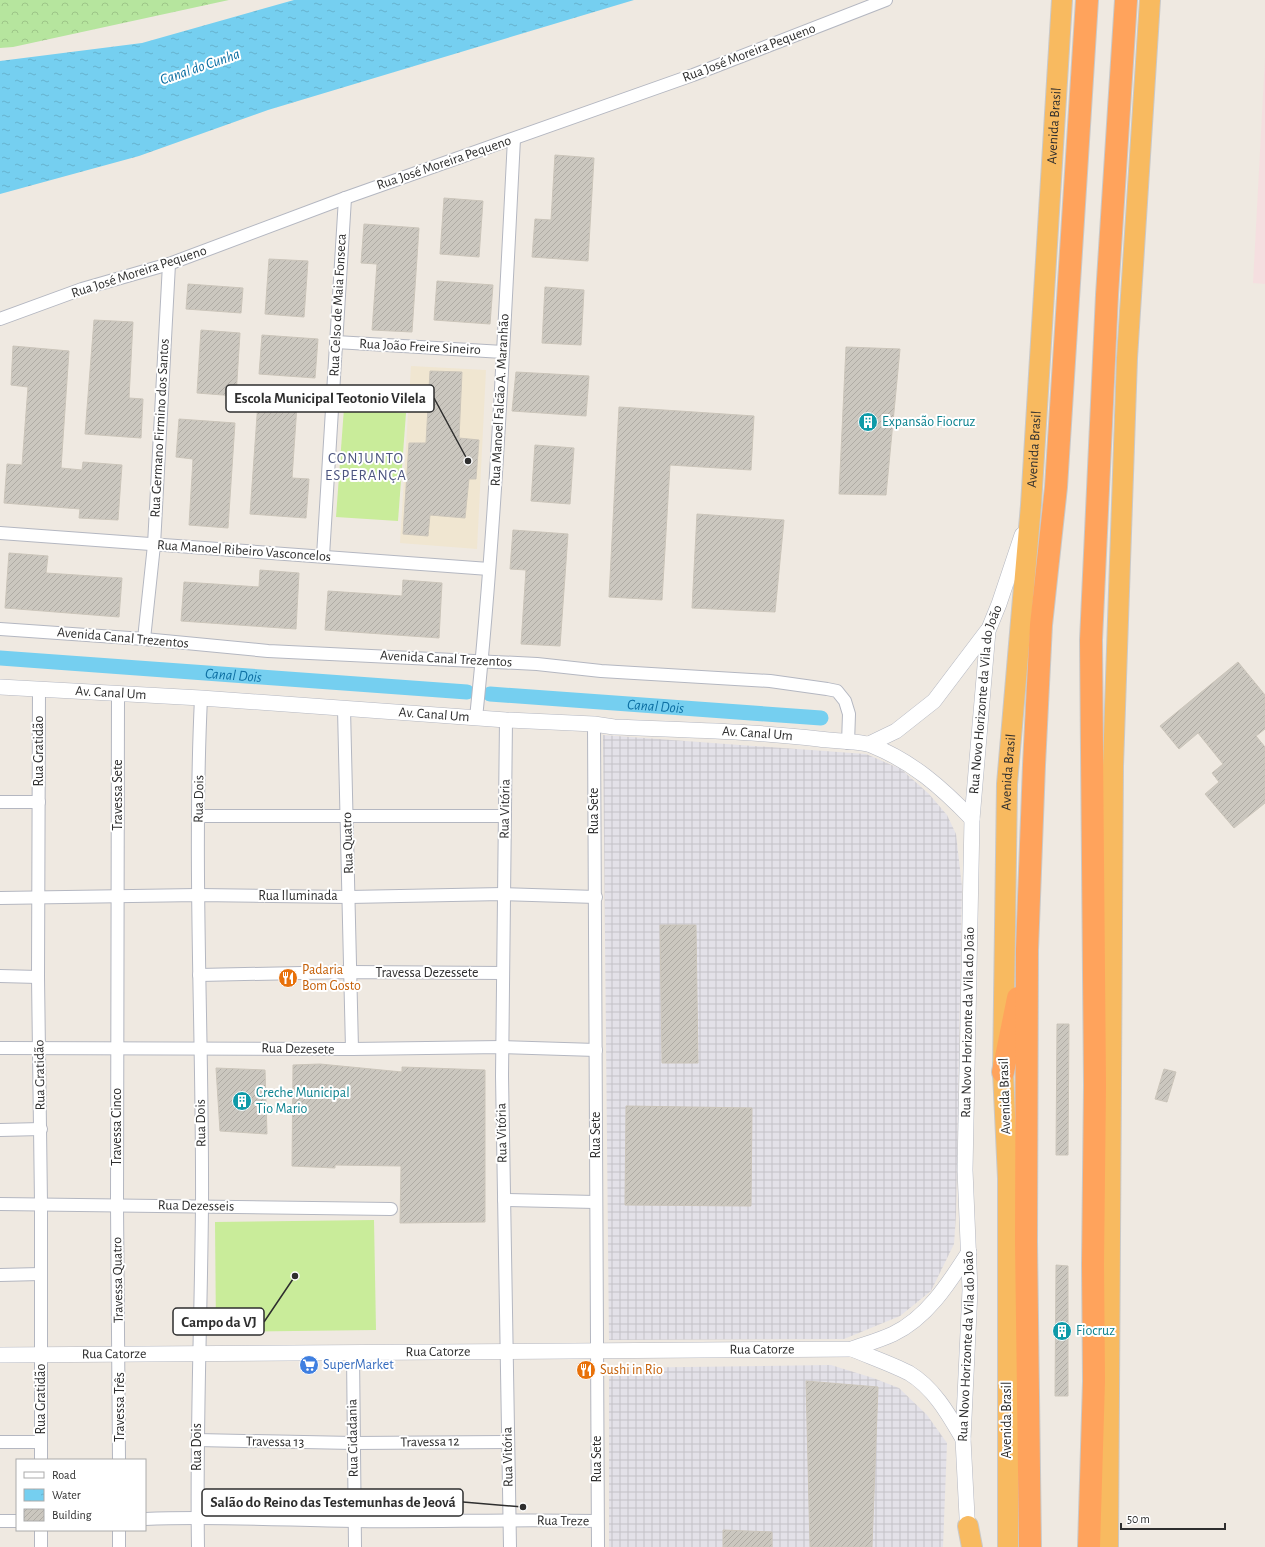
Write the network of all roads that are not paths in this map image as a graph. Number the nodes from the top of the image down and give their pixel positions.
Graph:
1 (886, 0) edge
2 (1062, 0) edge
3 (1087, 0) edge
4 (1126, 0) edge
5 (1150, 0) edge
6 (514, 139) junction
7 (345, 198) junction
8 (169, 264) junction
9 (0, 319) edge
10 (336, 342) junction
11 (503, 352) junction
12 (1031, 505) junction
13 (0, 533) edge
14 (154, 545) junction
15 (323, 556) junction
16 (489, 569) junction
17 (0, 628) edge
18 (988, 631) junction
19 (144, 639) junction
20 (482, 660) junction
21 (0, 687) edge
22 (39, 689) junction
23 (118, 694) junction
24 (201, 698) junction
25 (344, 709) junction
26 (476, 718) junction
27 (506, 720) junction
28 (594, 724) junction
29 (848, 742) junction
30 (869, 744) junction
31 (0, 802) edge
32 (39, 802) junction
33 (199, 816) junction
34 (347, 816) junction
35 (505, 816) junction
36 (972, 820) junction
37 (504, 894) junction
38 (198, 895) junction
39 (118, 897) junction
40 (349, 897) junction
41 (596, 897) junction
42 (0, 898) edge
43 (39, 898) junction
44 (1027, 950) junction
45 (350, 972) junction
46 (503, 973) junction
47 (199, 975) junction
48 (0, 976) edge
49 (38, 977) junction
50 (502, 1047) junction
51 (0, 1048) edge
52 (40, 1048) junction
53 (200, 1048) junction
54 (352, 1049) junction
55 (118, 1050) junction
56 (596, 1050) junction
57 (1003, 1072) junction
58 (41, 1129) junction
59 (0, 1130) edge
60 (504, 1200) junction
61 (595, 1202) junction
62 (41, 1203) junction
63 (0, 1204) edge
64 (117, 1205) junction
65 (202, 1206) junction
66 (391, 1209) dead end
67 (970, 1252) junction
68 (40, 1274) junction
69 (0, 1275) edge
70 (852, 1349) junction
71 (596, 1350) junction
72 (507, 1351) junction
73 (353, 1353) junction
74 (40, 1354) junction
75 (120, 1354) junction
76 (0, 1355) edge
77 (198, 1355) junction
78 (964, 1439) junction
79 (197, 1440) junction
80 (0, 1442) edge
81 (41, 1442) junction
82 (507, 1442) junction
83 (353, 1443) junction
84 (41, 1459) edge
85 (119, 1459) edge
86 (197, 1517) junction
87 (146, 1519) edge
88 (509, 1519) junction
89 (16, 1521) edge
90 (355, 1521) junction
91 (597, 1521) junction
92 (0, 1522) edge
93 (968, 1526) junction
94 (41, 1531) edge
95 (119, 1531) edge
96 (41, 1547) edge
97 (119, 1547) edge
98 (198, 1547) edge
99 (355, 1547) edge
100 (510, 1547) edge
101 (598, 1547) edge
102 (968, 1547) edge
103 (972, 1547) edge
104 (1008, 1547) edge
105 (1030, 1547) edge
106 (1089, 1547) edge
107 (1108, 1547) edge

1 - 6 street, Rua José Moreira Pequeno
2 - 12 highway, Avenida Brasil
3 - 44 highway, Avenida Brasil
4 - 106 highway
5 - 107 highway
6 - 7 street, Rua José Moreira Pequeno
6 - 11 street, Rua Manoel Falcão A. Maranhão
7 - 8 street, Rua José Moreira Pequeno
7 - 10 street, Rua Celso de Maia Fonseca
8 - 9 street, Rua José Moreira Pequeno
8 - 14 street, Rua Germano Firmino dos Santos
10 - 11 street, Rua João Freire Sineiro
10 - 15 street, Rua Celso de Maia Fonseca
11 - 16 street, Rua Manoel Falcão A. Maranhão
12 - 18 street, Rua Novo Horizonte da Vila do João
12 - 57 highway, Avenida Brasil
13 - 14 street, Rua Manoel Ribeiro Vasconcelos
14 - 15 street, Rua Manoel Ribeiro Vasconcelos
14 - 19 street, Rua Germano Firmino dos Santos
15 - 16 street, Rua Manoel Ribeiro Vasconcelos
16 - 20 street, Rua Manoel Falcão A. Maranhão
17 - 19 street, Avenida Canal Trezentos
18 - 30 street
18 - 36 street, Rua Novo Horizonte da Vila do João
19 - 20 street, Avenida Canal Trezentos
20 - 26 street, Rua Manoel Falcão A. Maranhão
20 - 29 street, Avenida Canal Trezentos
21 - 22 street, Av. Canal Um
22 - 23 street, Av. Canal Um
22 - 32 street, Rua Gratidão
23 - 24 street, Av. Canal Um
23 - 39 street, Travessa Sete
24 - 25 street, Av. Canal Um
24 - 33 street, Rua Dois
25 - 26 street, Av. Canal Um
25 - 34 street, Rua Quatro
26 - 27 street, Av. Canal Um
27 - 28 street, Av. Canal Um
27 - 35 street, Rua Vitória
28 - 29 street, Av. Canal Um
28 - 41 street, Rua Sete
29 - 30 street, Av. Canal Um
30 - 36 street
31 - 32 street
32 - 43 street, Rua Gratidão
33 - 34 street
33 - 38 street, Rua Dois
34 - 35 street
34 - 40 street, Rua Quatro
35 - 37 street, Rua Vitória
36 - 67 street, Rua Novo Horizonte da Vila do João
37 - 40 street, Rua Iluminada
37 - 41 street, Rua Iluminada
37 - 46 street, Rua Vitória
38 - 39 street, Rua Iluminada
38 - 40 street, Rua Iluminada
38 - 47 street, Rua Dois
39 - 43 street, Rua Iluminada
39 - 55 street, Travessa Sete
40 - 45 street, Rua Quatro
41 - 56 street, Rua Sete
42 - 43 street, Rua Iluminada
43 - 49 street, Rua Gratidão
44 - 57 highway
44 - 105 highway, Avenida Brasil
45 - 46 street, Travessa Dezessete
45 - 47 street, Travessa Dezessete
45 - 54 street, Rua Quatro
46 - 50 street, Rua Vitória
47 - 53 street, Rua Dois
48 - 49 street
49 - 52 street, Rua Gratidão
50 - 54 street, Rua Dezesete
50 - 56 street, Rua Dezesete
50 - 60 street, Rua Vitória
51 - 52 street, Rua Dezesete
52 - 55 street, Rua Dezesete
52 - 58 street, Rua Gratidão
53 - 54 street, Rua Dezesete
53 - 55 street, Rua Dezesete
53 - 65 street, Rua Dois
55 - 64 street, Travessa Cinco
56 - 61 street, Rua Sete
57 - 104 highway, Avenida Brasil
58 - 59 street
58 - 62 street, Rua Gratidão
60 - 61 street
60 - 72 street, Rua Vitória
61 - 71 street, Rua Sete
62 - 63 street, Rua Dezesseis
62 - 64 street, Rua Dezesseis
62 - 68 street, Rua Gratidão
64 - 65 street, Rua Dezesseis
64 - 75 street, Travessa Quatro
65 - 66 street, Rua Dezesseis
65 - 77 street, Rua Dois
67 - 70 street, Rua Catorze
67 - 78 street, Rua Novo Horizonte da Vila do João
68 - 69 street
68 - 74 street, Rua Gratidão
70 - 71 street, Rua Catorze
70 - 78 street, Rua Catorze
71 - 72 street, Rua Catorze
71 - 91 street, Rua Sete
72 - 73 street, Rua Catorze
72 - 82 street, Rua Vitória
73 - 77 street, Rua Catorze
73 - 83 street, Rua Cidadania
74 - 75 street, Rua Catorze
74 - 76 street, Rua Catorze
74 - 81 street, Rua Gratidão
75 - 77 street, Rua Catorze
75 - 85 street, Travessa Três
77 - 79 street, Rua Dois
78 - 93 street, Rua Novo Horizonte da Vila do João
79 - 83 street, Travessa 13
79 - 86 street, Rua Dois
80 - 81 street
81 - 84 street, Rua Gratidão
82 - 83 street, Travessa 12
82 - 88 street, Rua Vitória
83 - 90 street, Rua Cidadania
86 - 87 street, Rua Treze
86 - 90 street, Rua Treze
86 - 98 street, Rua Dois
88 - 90 street, Rua Treze
88 - 91 street, Rua Treze
88 - 100 street, Rua Vitória
89 - 92 street
90 - 99 street, Rua Cidadania
91 - 101 street, Rua Sete
93 - 102 street, Rua Novo Horizonte da Vila do João
93 - 103 highway
94 - 96 street
95 - 97 street

